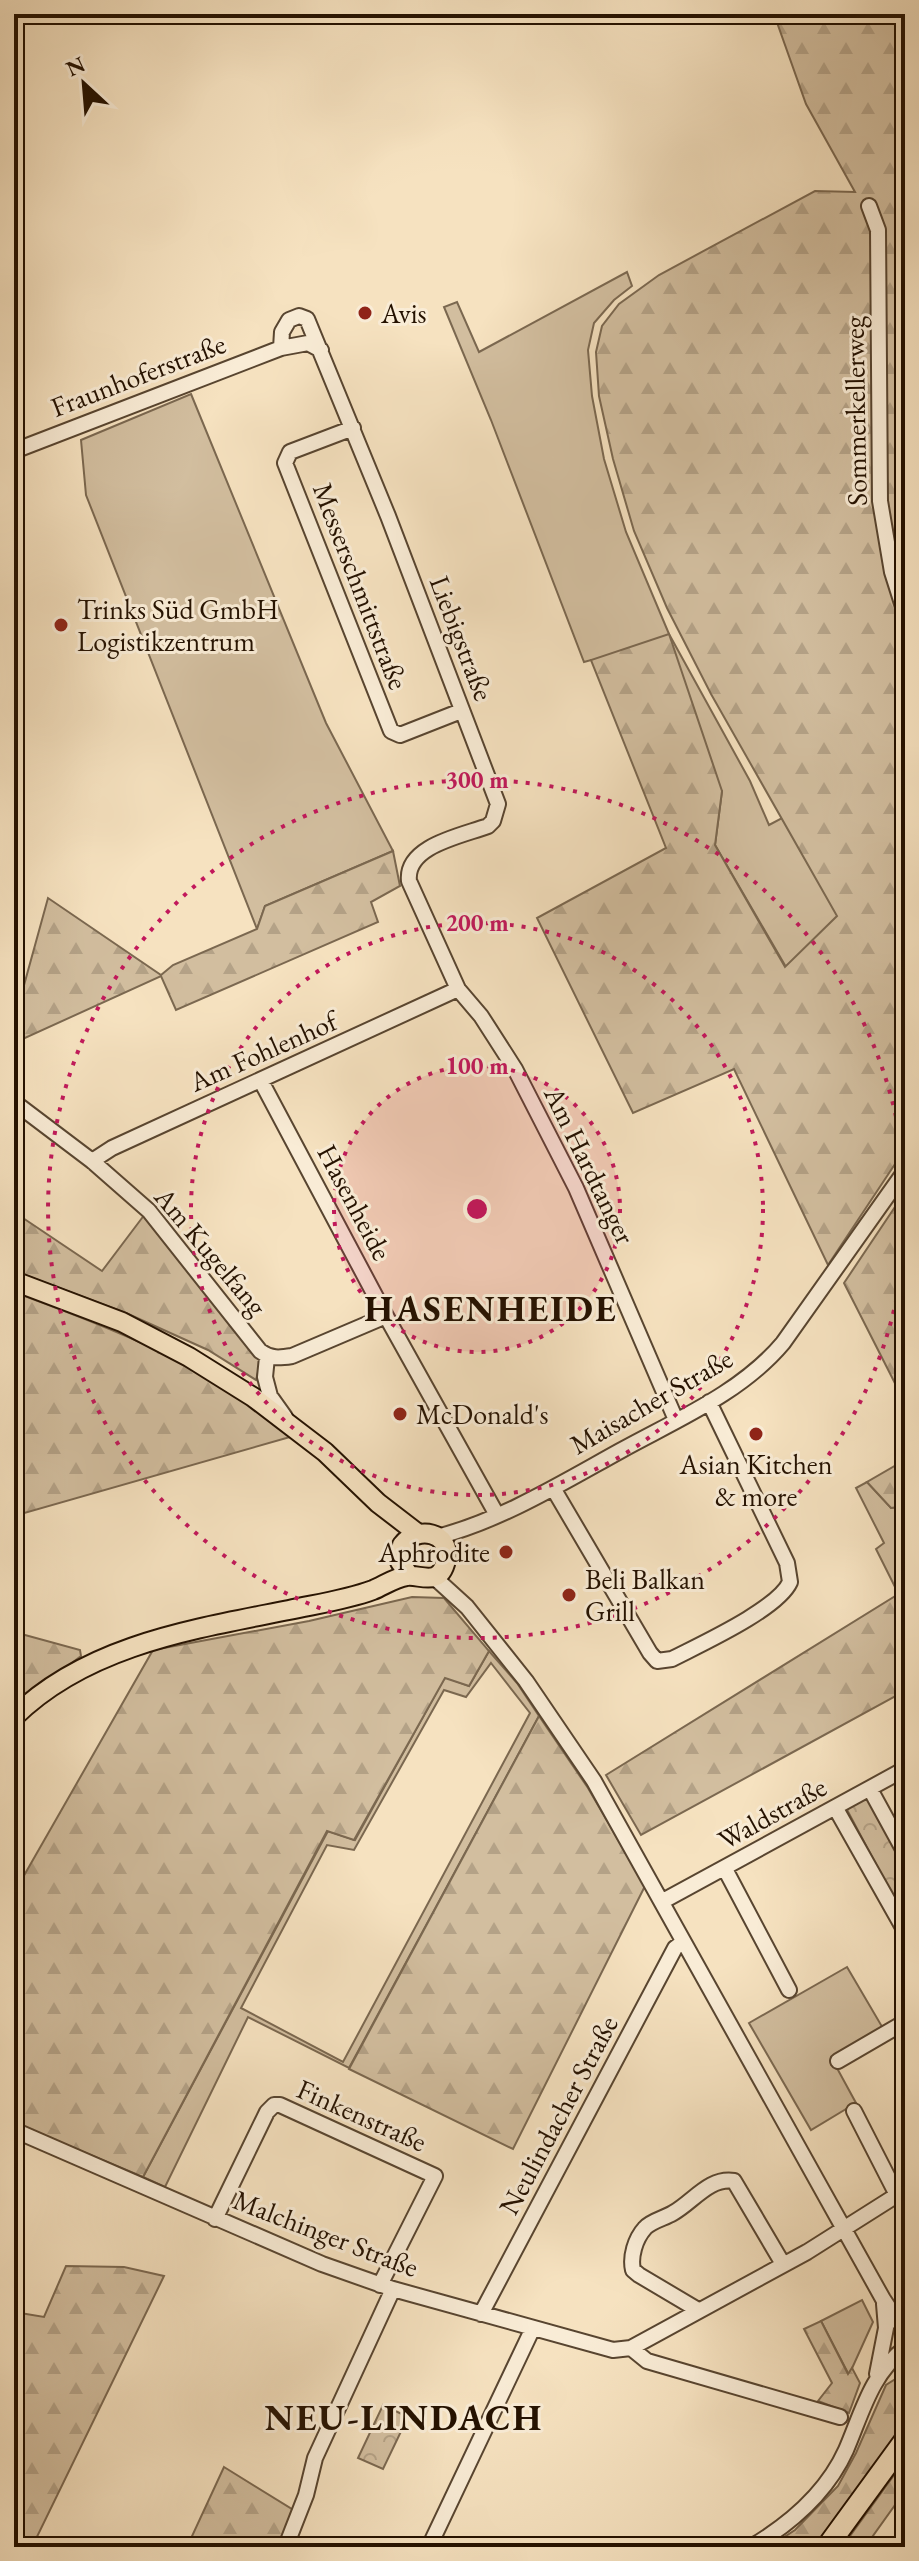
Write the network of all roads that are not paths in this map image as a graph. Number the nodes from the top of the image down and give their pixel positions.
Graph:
1 (869, 206) dead end
2 (281, 348) junction
3 (321, 350) junction
4 (353, 428) junction
5 (14, 451) edge
6 (905, 613) edge
7 (461, 711) junction
8 (417, 900) joint
9 (458, 989) junction
10 (261, 1081) junction
11 (14, 1102) edge
12 (92, 1161) junction
13 (905, 1171) edge
14 (14, 1281) edge
15 (386, 1316) junction
16 (267, 1357) junction
17 (709, 1402) junction
18 (676, 1420) junction
19 (287, 1421) junction
20 (553, 1488) junction
21 (497, 1515) junction
22 (407, 1553) junction
23 (440, 1558) junction
24 (14, 1717) edge
25 (905, 1769) edge
26 (870, 1789) junction
27 (835, 1807) junction
28 (905, 1853) edge
29 (725, 1869) junction
30 (663, 1901) junction
31 (905, 1931) edge
32 (683, 1942) junction
33 (789, 1990) dead end
34 (905, 2022) edge
35 (838, 2061) dead end
36 (854, 2111) dead end
37 (14, 2130) edge
38 (901, 2193) edge
39 (215, 2219) junction
40 (844, 2228) junction
41 (783, 2264) junction
42 (386, 2287) junction
43 (883, 2299) junction
44 (698, 2310) junction
45 (481, 2314) junction
46 (532, 2330) junction
47 (905, 2332) edge
48 (631, 2348) junction
49 (905, 2348) edge
50 (876, 2379) junction
51 (840, 2417) dead end
52 (905, 2440) edge
53 (290, 2547) edge
54 (429, 2547) edge
55 (751, 2547) edge
56 (827, 2547) edge

1 - 6 street, Sommerkellerweg
2 - 3 street, Fraunhoferstraße
2 - 3 street
2 - 5 street, Fraunhoferstraße
3 - 4 street, Liebigstraße
4 - 7 street, Liebigstraße
4 - 7 street, Messerschmittstraße
7 - 8 street, Liebigstraße
8 - 9 street, Am Hardtanger
9 - 10 street, Am Fohlenhof
9 - 18 street, Am Hardtanger
10 - 12 street, Am Fohlenhof
10 - 15 street, Hasenheide
11 - 12 street, Am Kugelfang
12 - 16 street, Am Kugelfang
13 - 17 street, Maisacher Straße
14 - 19 main road
15 - 16 street, Am Kugelfang
15 - 21 street, Hasenheide
16 - 19 street
17 - 18 street, Maisacher Straße
17 - 20 street
18 - 20 street, Maisacher Straße
19 - 22 main road
20 - 21 street, Maisacher Straße
21 - 23 street, Maisacher Straße
22 - 23 main road
22 - 23 main road
22 - 24 main road
23 - 30 street
25 - 26 street, Waldstraße
26 - 27 street, Waldstraße
26 - 28 street
27 - 29 street, Waldstraße
27 - 31 street
29 - 30 street, Waldstraße
29 - 33 street
30 - 32 street
32 - 40 street
32 - 45 street, Neulindacher Straße
34 - 35 street
36 - 38 street
37 - 39 street, Malchinger Straße
38 - 40 street
39 - 42 street, Malchinger Straße
39 - 42 street, Finkenstraße
40 - 41 street
40 - 43 street
41 - 44 street
41 - 44 street
42 - 45 street, Malchinger Straße
42 - 53 street
43 - 47 street
43 - 50 street
44 - 48 street
45 - 46 street, Malchinger Straße
46 - 48 street, Malchinger Straße
46 - 54 street
48 - 51 street, Malchinger Straße
49 - 50 street
50 - 55 street
52 - 56 highway

